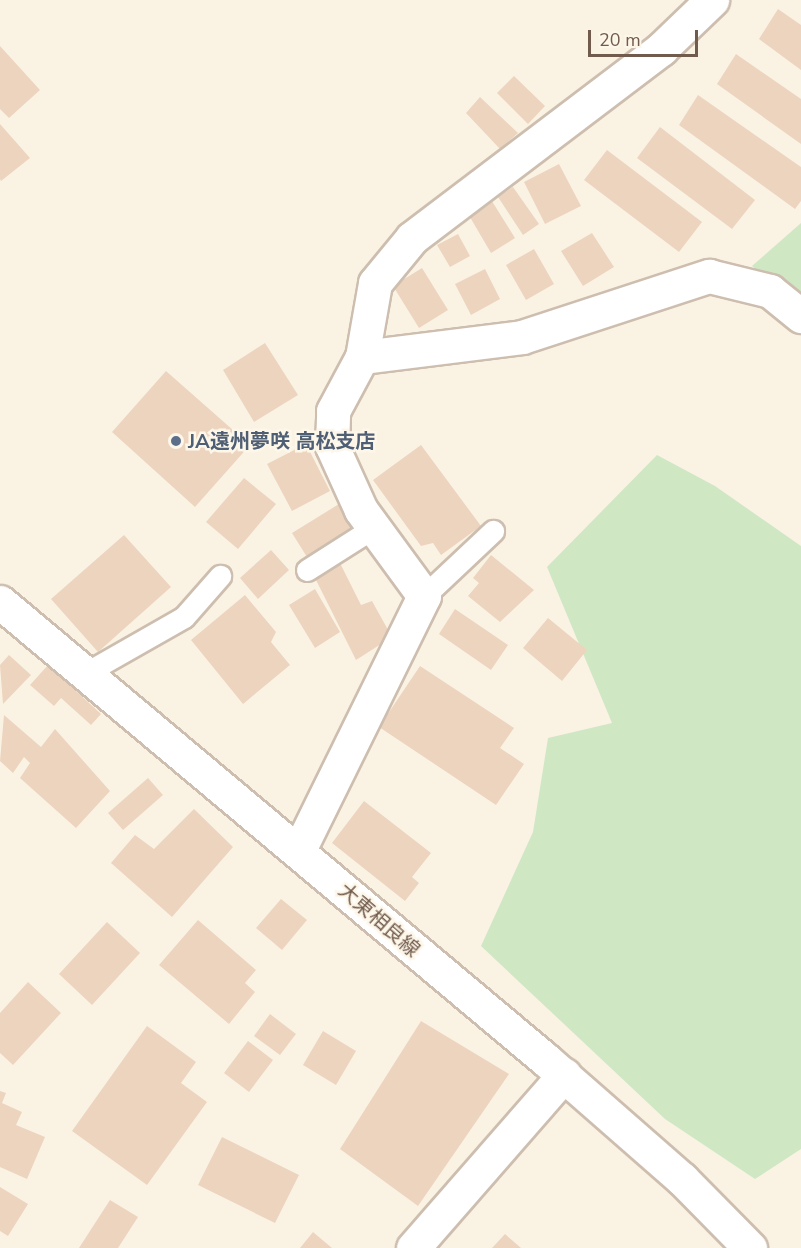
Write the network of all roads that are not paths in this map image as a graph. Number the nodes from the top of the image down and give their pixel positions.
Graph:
1 (712, 0) edge
2 (801, 316) edge
3 (362, 357) junction
4 (373, 528) junction
5 (493, 531) dead end
6 (307, 570) dead end
7 (220, 576) dead end
8 (424, 596) junction
9 (0, 602) edge
10 (84, 674) junction
11 (299, 850) junction
12 (564, 1075) junction
13 (413, 1248) edge
14 (750, 1248) edge

1 - 3 street
2 - 3 street
3 - 4 street
4 - 6 lane
4 - 8 street
5 - 8 lane
7 - 10 lane
8 - 11 street
9 - 10 street, 大東相良線
10 - 11 street, 大東相良線
11 - 12 street, 大東相良線
12 - 13 street
12 - 14 street, 大東相良線

